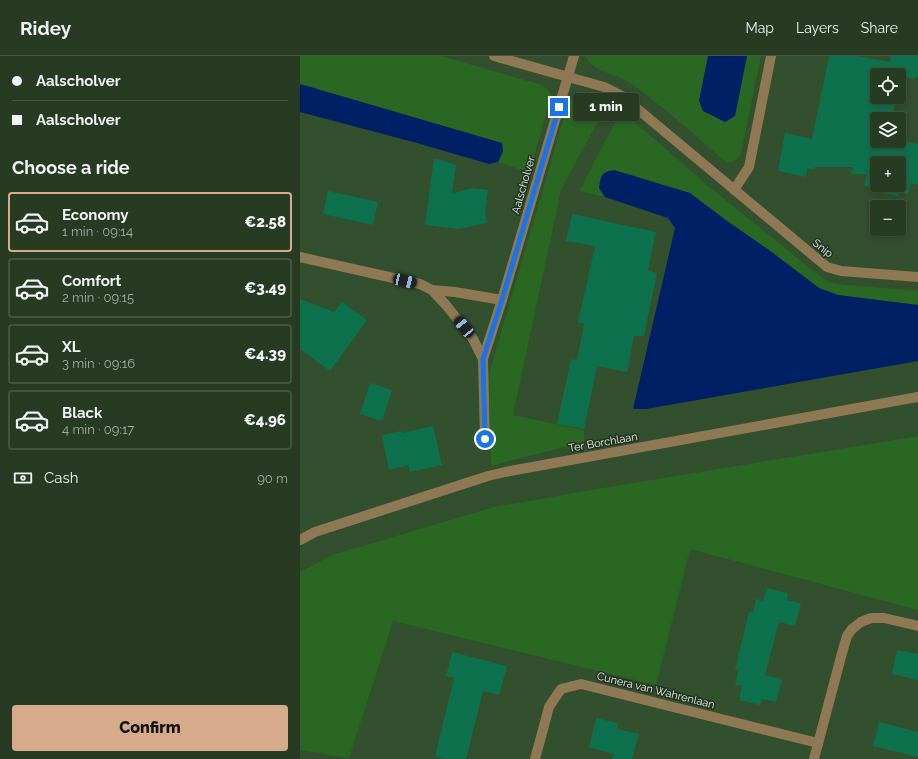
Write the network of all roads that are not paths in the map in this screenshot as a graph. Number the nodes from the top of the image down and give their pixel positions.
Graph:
1 (494, 56) edge
2 (574, 56) edge
3 (771, 56) edge
4 (568, 77) junction
5 (734, 190) junction
6 (300, 258) edge
7 (918, 277) edge
8 (432, 290) junction
9 (502, 300) junction
10 (483, 359) junction
11 (918, 397) edge
12 (485, 439) dead end
13 (300, 540) edge
14 (918, 626) edge
15 (818, 743) junction
16 (535, 759) edge
17 (814, 759) edge

1 - 4 street, Snip
2 - 4 street, Aalscholver
3 - 5 street
4 - 5 street, Snip
4 - 9 street, Aalscholver
5 - 7 street, Snip
6 - 8 street, Aalscholver
8 - 9 street, Aalscholver
8 - 10 street, Aalscholver
9 - 10 street, Aalscholver
10 - 12 street, Aalscholver
11 - 13 street, Ter Borchlaan
14 - 15 street
15 - 16 street, Cunera van Wahrenlaan
15 - 17 street

